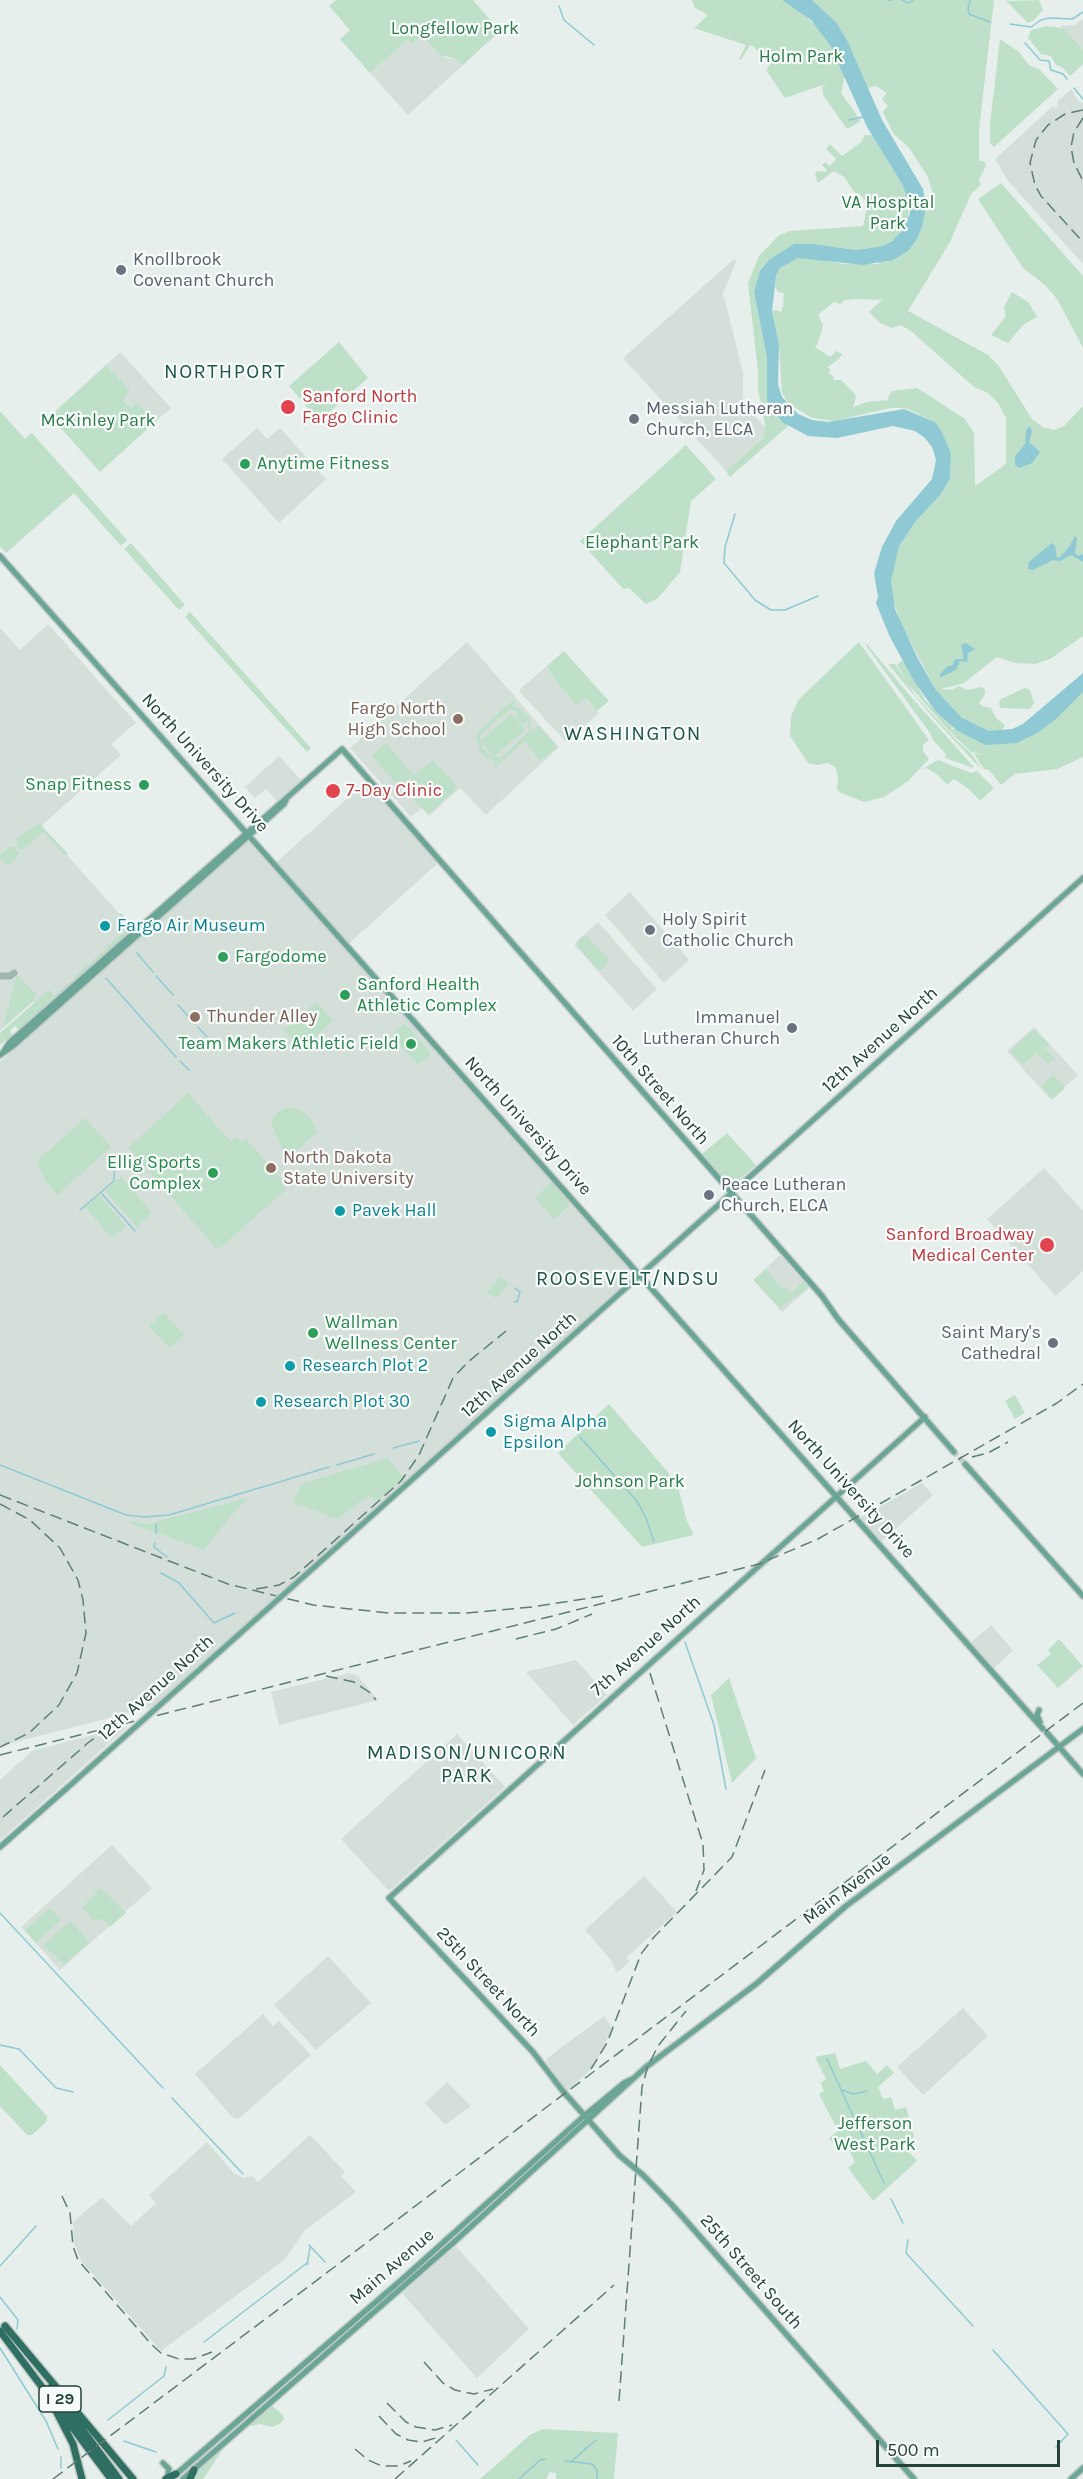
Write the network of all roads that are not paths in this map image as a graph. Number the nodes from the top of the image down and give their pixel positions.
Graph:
1 (0, 556) edge
2 (248, 834) junction
3 (1083, 878) edge
4 (187, 884) junction
5 (169, 908) junction
6 (2, 1053) edge
7 (731, 1194) junction
8 (640, 1276) junction
9 (925, 1417) junction
10 (954, 1452) tunnel mouth
11 (965, 1464) tunnel mouth
12 (836, 1496) junction
13 (1083, 1596) edge
14 (1040, 1710) dead end
15 (1083, 1729) edge
16 (1046, 1730) junction
17 (1060, 1747) junction
18 (1083, 1774) edge
19 (0, 1847) edge
20 (388, 1898) joint
21 (633, 2078) junction
22 (562, 2090) joint
23 (574, 2104) junction
24 (597, 2104) junction
25 (598, 2112) junction
26 (586, 2118) junction
27 (569, 2129) junction
28 (602, 2136) junction
29 (566, 2140) junction
30 (525, 2169) junction
31 (505, 2196) junction
32 (414, 2269) junction
33 (401, 2288) junction
34 (2, 2326) edge
35 (43, 2389) junction
36 (164, 2463) dead end
37 (1083, 2468) edge
38 (194, 2470) junction
39 (173, 2478) edge
40 (82, 2479) edge
41 (111, 2479) edge
42 (119, 2479) edge
43 (133, 2479) edge
44 (190, 2479) edge
45 (914, 2479) edge
46 (1071, 2479) edge

1 - 2 main road, North University Drive
2 - 4 main road
2 - 5 main road
2 - 7 main road, 10th Street North
2 - 8 main road, North University Drive
3 - 7 main road, 12th Avenue North
4 - 5 main road
4 - 6 main road
5 - 6 main road
7 - 8 main road, 12th Avenue North
7 - 9 main road, 10th Street North
8 - 12 main road, North University Drive
8 - 19 main road, 12th Avenue North, bridge
9 - 10 main road, 10th Street North
9 - 12 main road, 7th Avenue North
11 - 13 main road
12 - 16 main road, North University Drive
12 - 20 main road, 7th Avenue North
14 - 16 main road
15 - 17 main road, Main Avenue
16 - 17 main road, North University Drive
17 - 18 main road, North University Drive
17 - 21 main road, Main Avenue
20 - 22 main road, 25th Street North
21 - 24 main road, Main Avenue
21 - 25 main road, Main Avenue
22 - 23 main road, 25th Street South
23 - 24 main road
23 - 26 main road, 25th Street South
23 - 27 main road
24 - 26 main road, Main Avenue
25 - 26 main road, Main Avenue
25 - 28 main road
26 - 27 main road, Main Avenue
26 - 28 main road, 25th Street South
26 - 29 main road, Main Avenue
27 - 30 main road, Main Avenue
28 - 29 main road
28 - 45 main road, 25th Street South
29 - 31 main road, Main Avenue
30 - 31 main road
30 - 32 main road, Main Avenue
31 - 33 main road, Main Avenue
32 - 33 main road
32 - 39 main road, Main Avenue
33 - 38 main road, Main Avenue
34 - 35 highway, I 29
34 - 42 highway, I 29
34 - 43 highway
35 - 40 highway
35 - 41 highway, I 29
36 - 39 main road
37 - 46 main road
38 - 39 main road, Main Avenue
38 - 44 highway

